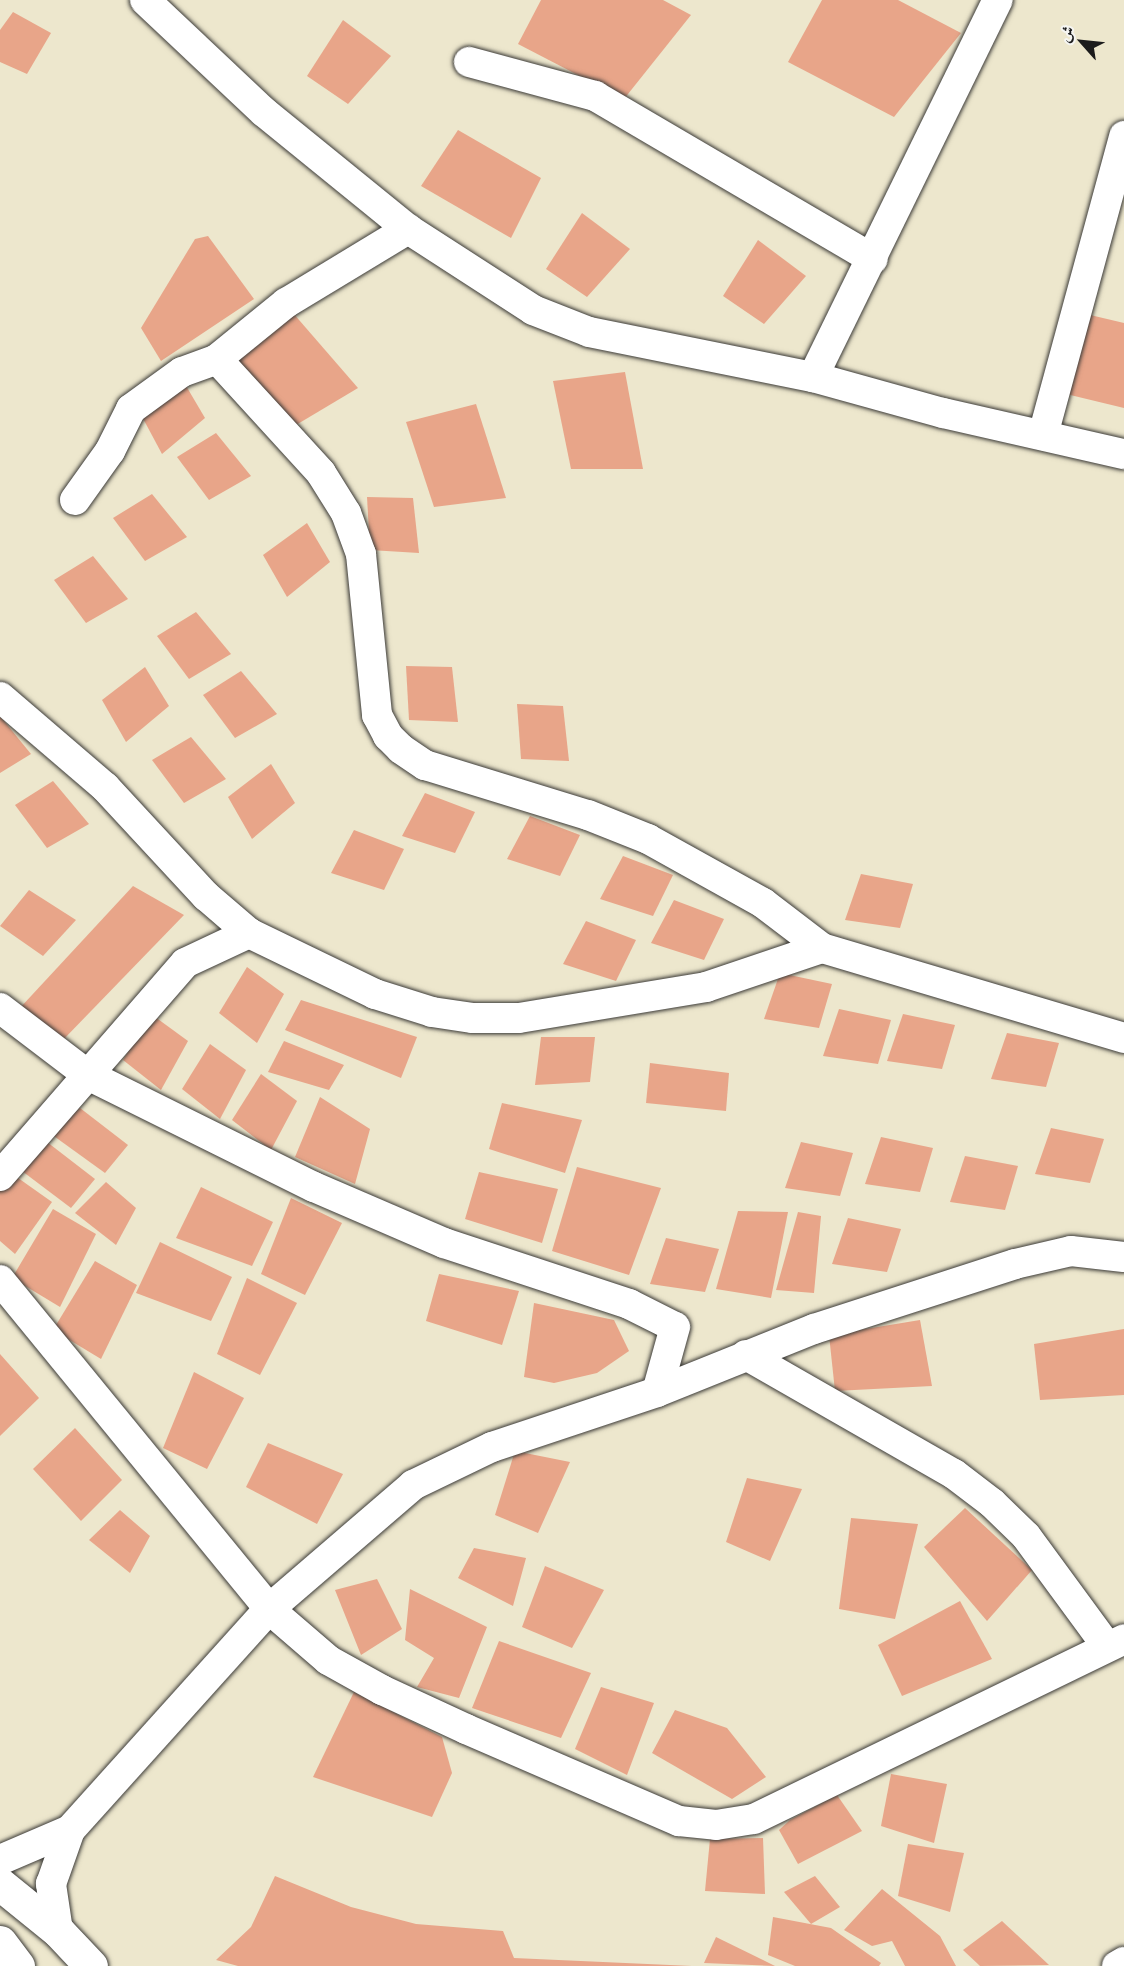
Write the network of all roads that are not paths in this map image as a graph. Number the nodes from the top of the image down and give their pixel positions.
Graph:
1 (145, 0) edge
2 (998, 0) edge
3 (470, 62) dead end
4 (1124, 136) edge
5 (408, 229) junction
6 (873, 259) junction
7 (217, 359) junction
8 (813, 377) junction
9 (1043, 435) junction
10 (1124, 454) edge
11 (75, 500) dead end
12 (0, 697) edge
13 (249, 933) junction
14 (822, 948) junction
15 (0, 1008) edge
16 (1124, 1038) edge
17 (88, 1075) junction
18 (0, 1176) edge
19 (1124, 1257) edge
20 (0, 1280) edge
21 (746, 1356) junction
22 (657, 1392) junction
23 (269, 1609) junction
24 (1115, 1642) edge
25 (70, 1830) junction
26 (0, 1860) edge
27 (0, 1884) edge
28 (58, 1931) junction
29 (0, 1942) edge
30 (1124, 1962) edge
31 (18, 1966) edge
32 (91, 1966) edge
33 (1117, 1966) edge

1 - 5 street
2 - 6 street
3 - 6 street
4 - 9 street
5 - 7 street
5 - 8 street
6 - 8 street
7 - 11 street
7 - 14 street
8 - 9 street
9 - 10 street
12 - 13 street
13 - 14 street
13 - 17 street
14 - 16 street
15 - 17 street
17 - 18 street
17 - 22 street
19 - 21 street
20 - 23 street
21 - 22 street
21 - 24 street
22 - 23 street
23 - 24 street
23 - 25 street
25 - 26 street
25 - 28 street
27 - 28 main road
28 - 32 main road
29 - 31 main road
30 - 33 street

